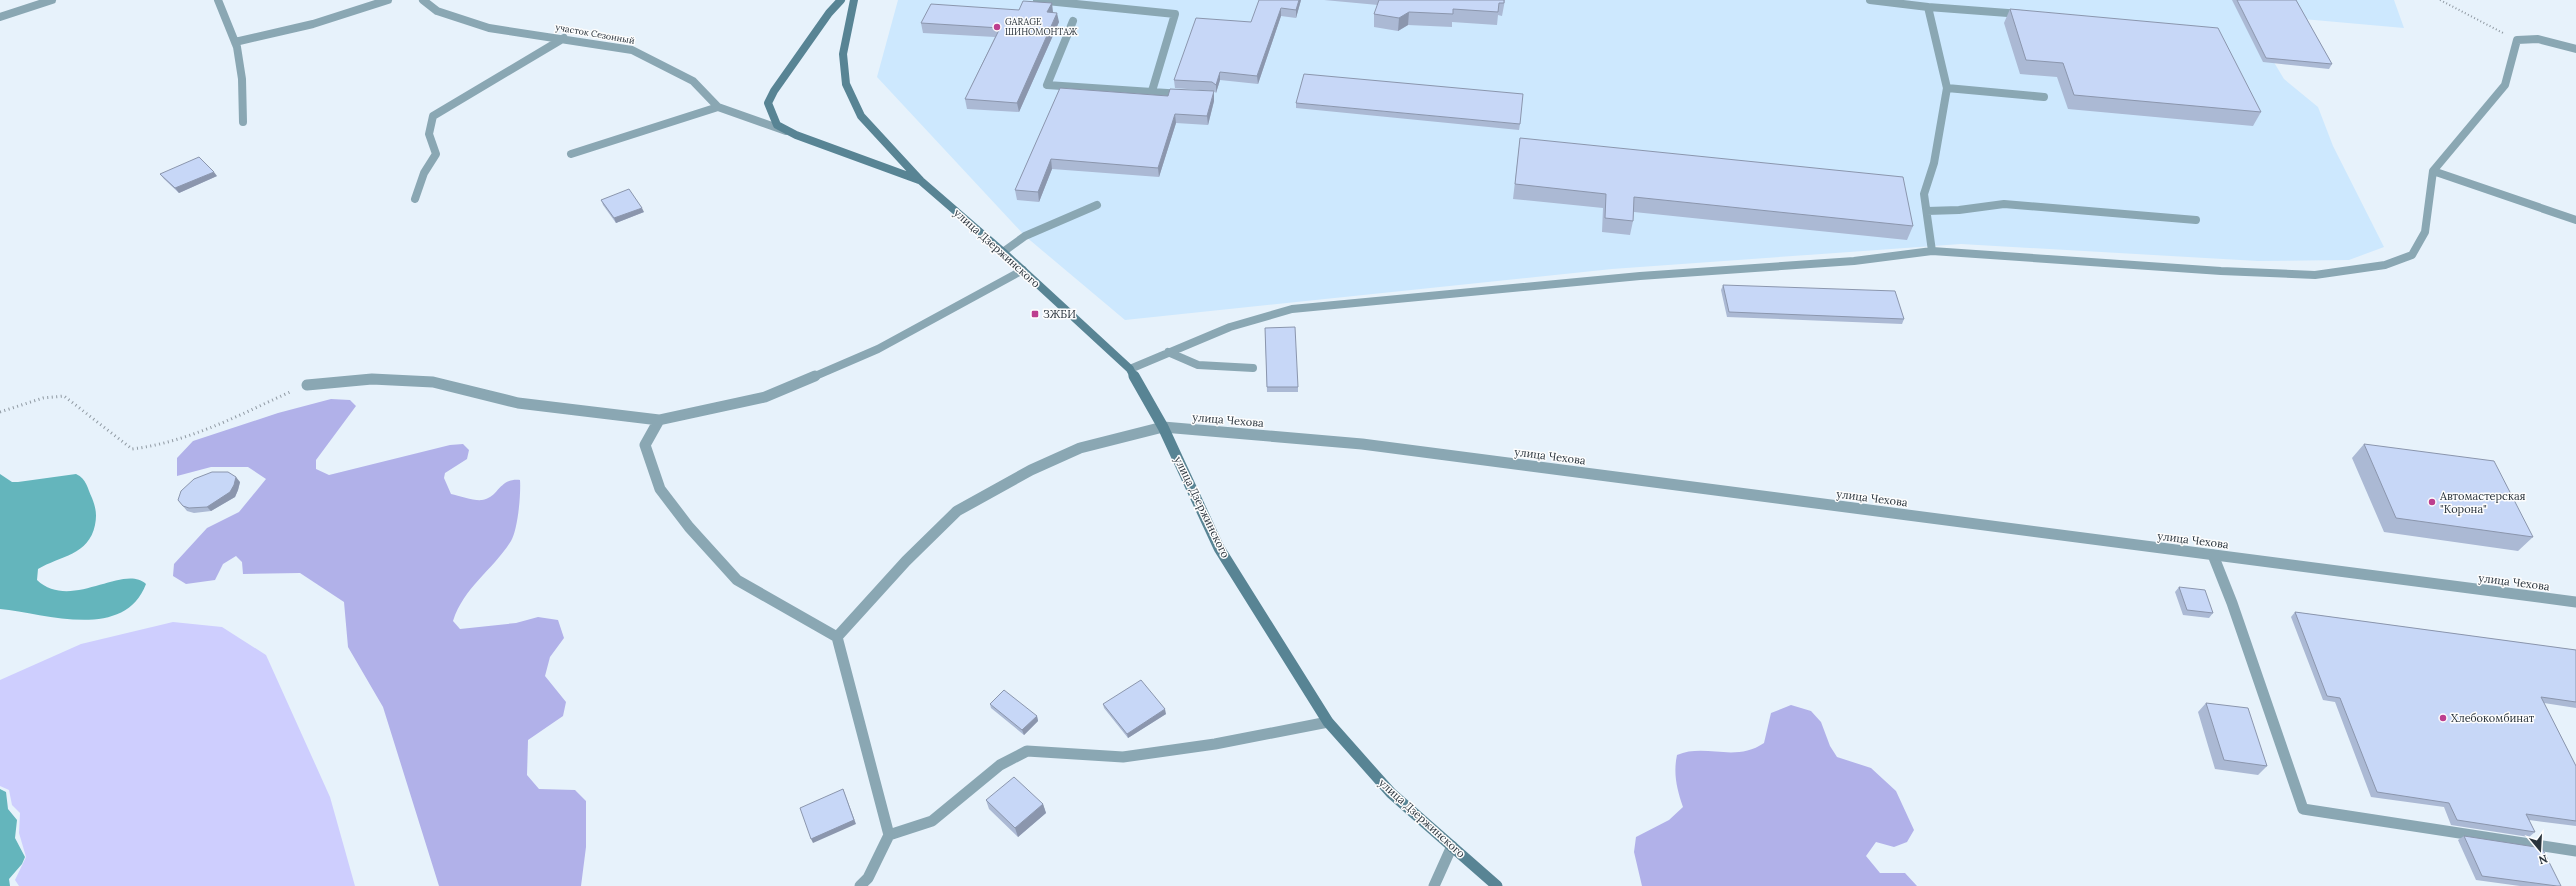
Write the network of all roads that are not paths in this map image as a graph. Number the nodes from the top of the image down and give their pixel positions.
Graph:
1 (52, 0) edge
2 (218, 0) edge
3 (388, 0) edge
4 (423, 0) edge
5 (841, 0) edge
6 (854, 0) edge
7 (1037, 0) edge
8 (1870, 0) edge
9 (1928, 7) junction
10 (2031, 15) edge
11 (0, 17) edge
12 (1073, 21) dead end
13 (564, 38) junction
14 (235, 42) junction
15 (2576, 49) edge
16 (1947, 88) junction
17 (1152, 91) junction
18 (1190, 94) edge
19 (2044, 97) dead end
20 (718, 107) junction
21 (243, 122) dead end
22 (796, 135) junction
23 (571, 154) dead end
24 (2433, 171) junction
25 (921, 181) junction
26 (415, 199) dead end
27 (1097, 204) dead end
28 (1927, 211) junction
29 (2196, 220) dead end
30 (2576, 220) edge
31 (1932, 251) junction
32 (1003, 252) junction
33 (1023, 270) junction
34 (1168, 352) junction
35 (1253, 368) dead end
36 (1130, 369) junction
37 (307, 384) road end
38 (658, 420) junction
39 (1163, 427) junction
40 (2213, 555) junction
41 (2576, 602) edge
42 (837, 637) junction
43 (1328, 722) junction
44 (889, 835) junction
45 (1452, 846) junction
46 (2576, 851) edge
47 (860, 886) edge
48 (1434, 886) edge
49 (1497, 886) edge

1 - 11 street
2 - 14 street
3 - 14 street
4 - 13 street, участок Сезонный
5 - 22 street, улица Дзержинского
6 - 25 street, улица Дзержинского
7 - 17 street
8 - 9 street
9 - 10 street
9 - 16 street
12 - 17 street
13 - 20 street, участок Сезонный
13 - 26 street
14 - 21 street
15 - 24 street
16 - 19 street
16 - 28 street
17 - 18 street
20 - 22 street, участок Сезонный
20 - 23 street
22 - 25 street, улица Дзержинского
24 - 30 street
24 - 31 street
25 - 32 street, улица Дзержинского
27 - 32 street
28 - 29 street
28 - 31 street
31 - 34 street
32 - 33 street, улица Дзержинского
33 - 36 street, улица Дзержинского
33 - 38 street
34 - 35 street
34 - 36 street
36 - 39 street, улица Дзержинского
37 - 38 street
38 - 42 street
39 - 40 street, улица Чехова
39 - 42 street, улица Чехова
39 - 43 street, улица Дзержинского
40 - 41 street, улица Чехова
40 - 46 street
42 - 44 street
43 - 44 street
43 - 45 street, улица Дзержинского
44 - 47 street
45 - 48 street
45 - 49 street, улица Дзержинского

